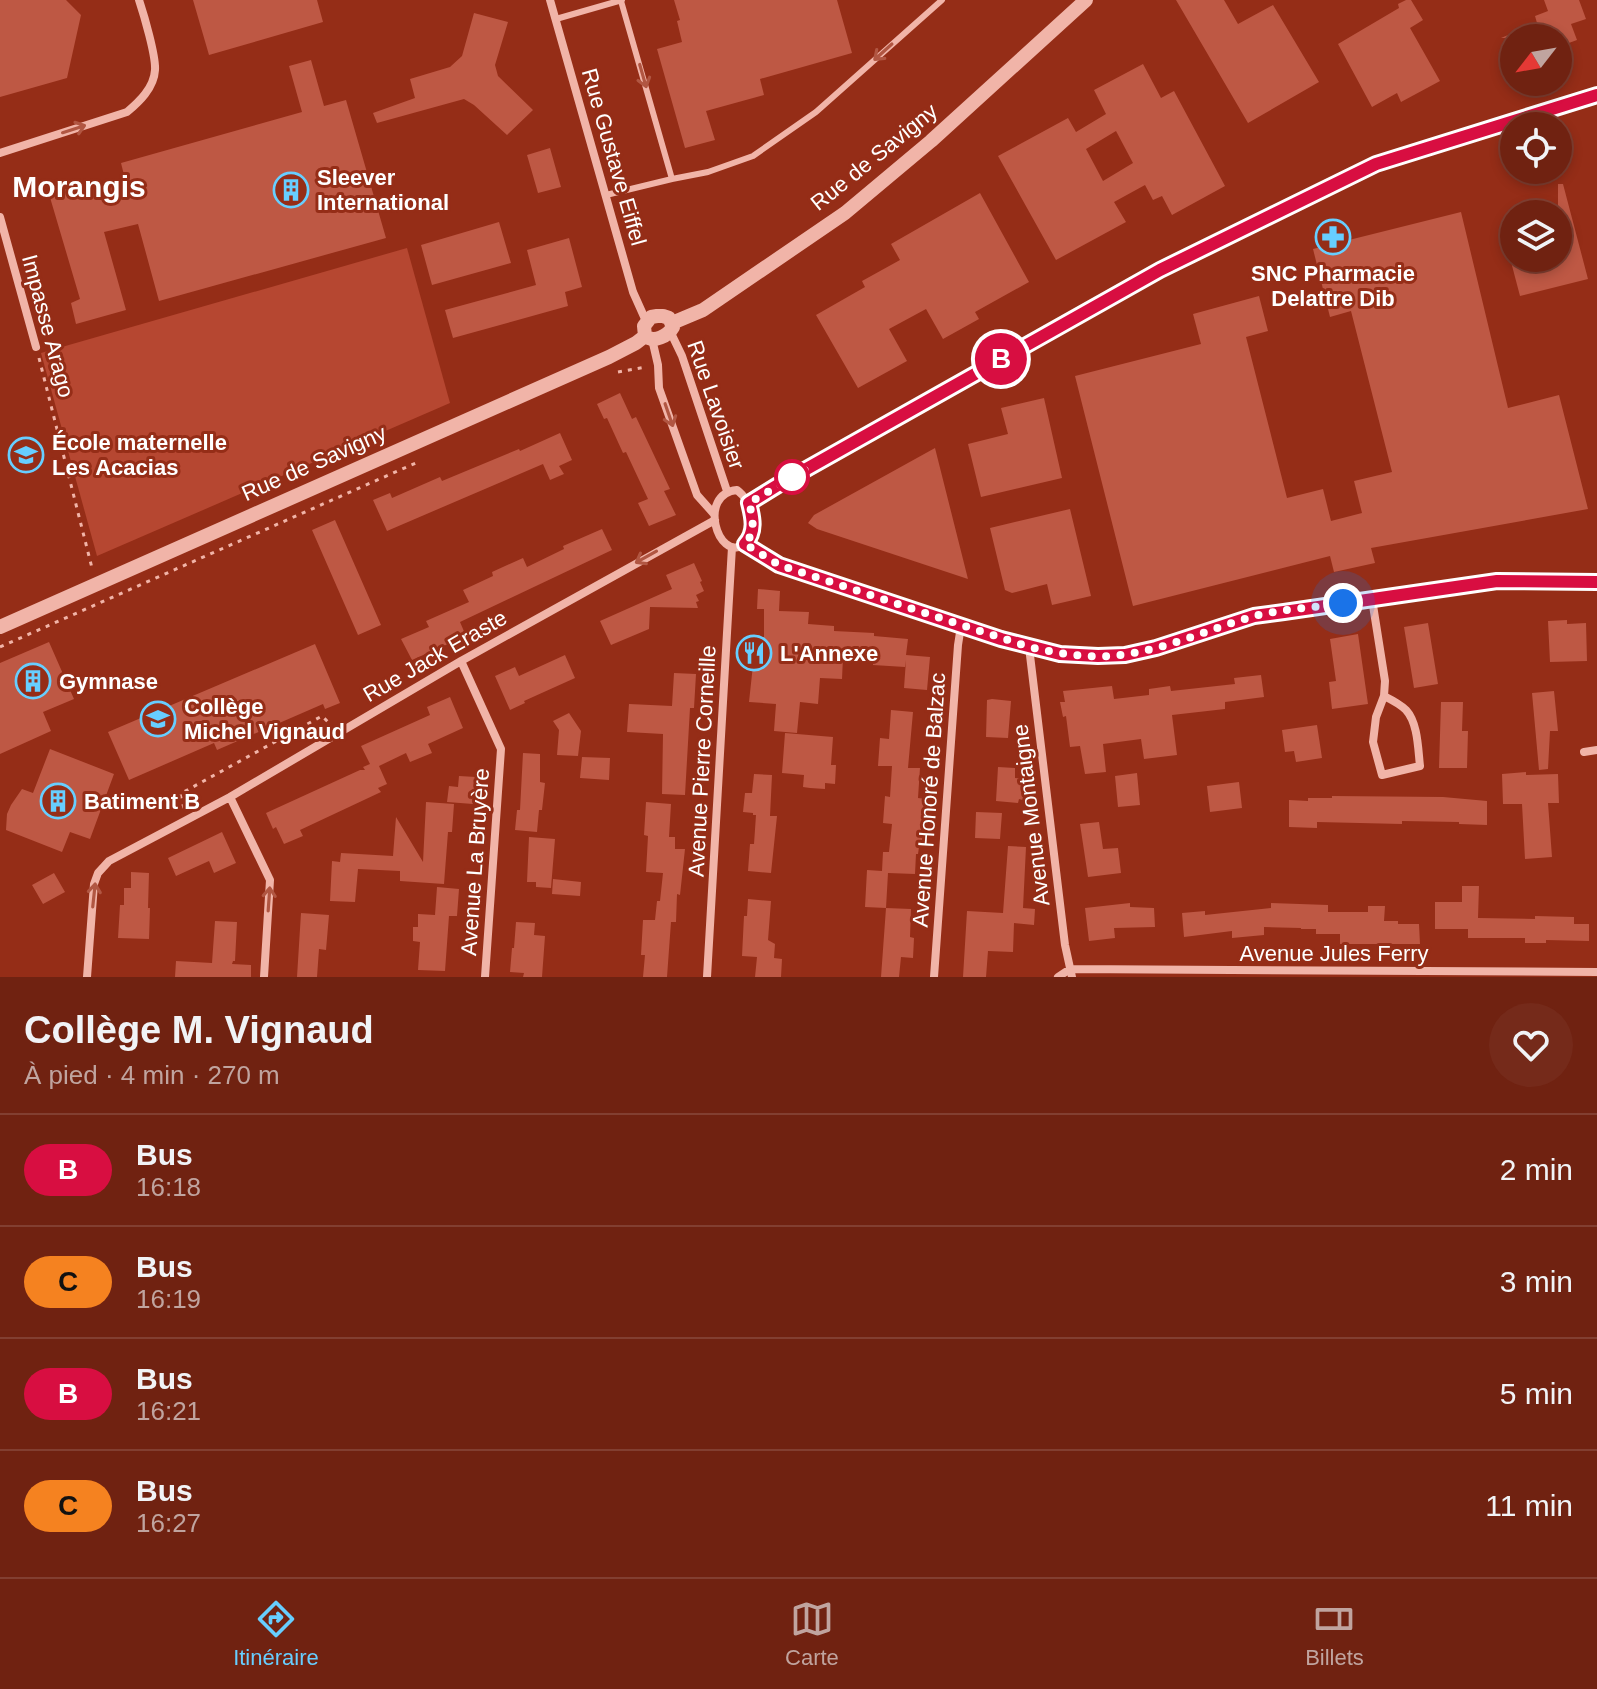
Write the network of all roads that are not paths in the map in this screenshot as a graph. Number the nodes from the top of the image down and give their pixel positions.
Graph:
1 (139, 0) edge
2 (550, 0) edge
3 (622, 0) edge
4 (942, 0) edge
5 (1086, 0) edge
6 (556, 19) junction
7 (1597, 95) edge
8 (0, 153) edge
9 (672, 179) junction
10 (606, 195) junction
11 (0, 217) edge
12 (671, 327) junction
13 (648, 332) junction
14 (36, 347) road end
15 (727, 491) junction
16 (749, 503) junction
17 (714, 517) junction
18 (745, 544) junction
19 (732, 547) junction
20 (1597, 582) edge
21 (1372, 599) junction
22 (961, 626) junction
23 (0, 627) edge
24 (1029, 647) junction
25 (461, 661) junction
26 (1384, 696) junction
27 (1597, 750) edge
28 (1584, 752) dead end
29 (230, 797) junction
30 (1597, 972) edge
31 (1071, 973) edge
32 (88, 975) edge
33 (1392, 975) edge
34 (77, 977) edge
35 (264, 977) edge
36 (485, 977) edge
37 (707, 977) edge
38 (934, 977) edge
39 (1058, 977) edge

8 -> 1 street
2 - 6 street, Rue Gustave Eiffel
3 - 6 lane
3 -> 9 lane
4 -> 9 lane
5 - 12 street, Rue de Savigny
6 - 10 street, Rue Gustave Eiffel
7 - 16 street
9 - 10 lane
10 - 13 street, Rue Gustave Eiffel
11 - 14 street, Impasse Arago
12 - 13 street, Rue de Savigny
12 - 13 street
12 - 15 street, Rue Lavoisier
13 -> 17 street, Rue Lavoisier
13 - 23 street, Rue de Savigny
15 - 16 street
15 - 17 street
16 - 18 street
17 - 19 street
17 -> 25 street, Rue Jack Eraste
18 - 19 street
18 - 22 street
19 - 37 street, Avenue Pierre Corneille
20 - 21 street
21 - 24 street
21 - 26 street
22 - 24 street
22 - 38 street, Avenue Honoré de Balzac
24 - 31 street, Avenue Montaigne
25 - 29 street, Rue Jack Eraste
25 - 36 street, Avenue La Bruyère
26 - 26 street
27 - 28 street
32 -> 29 street, Rue Jack Eraste
35 -> 29 street
30 - 33 street, Avenue Jules Ferry
31 - 33 street, Avenue Jules Ferry
31 - 39 street
32 - 34 street

